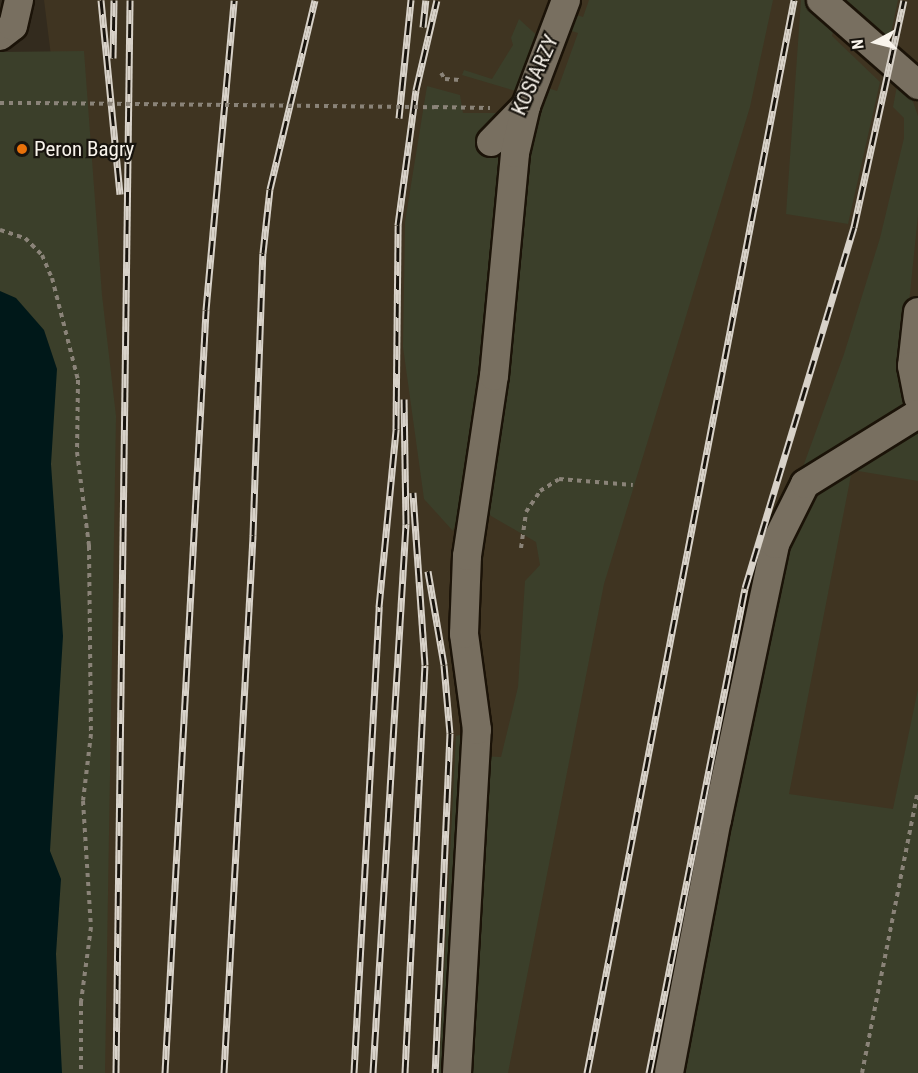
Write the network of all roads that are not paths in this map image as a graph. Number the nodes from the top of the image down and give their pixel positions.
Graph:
1 (19, 0) edge
2 (566, 0) edge
3 (820, 0) edge
4 (0, 36) edge
5 (918, 85) edge
6 (526, 106) junction
7 (491, 142) dead end
8 (918, 312) edge
9 (918, 397) edge
10 (918, 414) edge
11 (457, 1073) edge
12 (669, 1073) edge

1 - 4 lane
2 - 6 lane, KOSIARZY
3 - 5 lane
6 - 7 lane, KOSIARZY
6 - 11 lane
8 - 9 lane
10 - 12 lane

